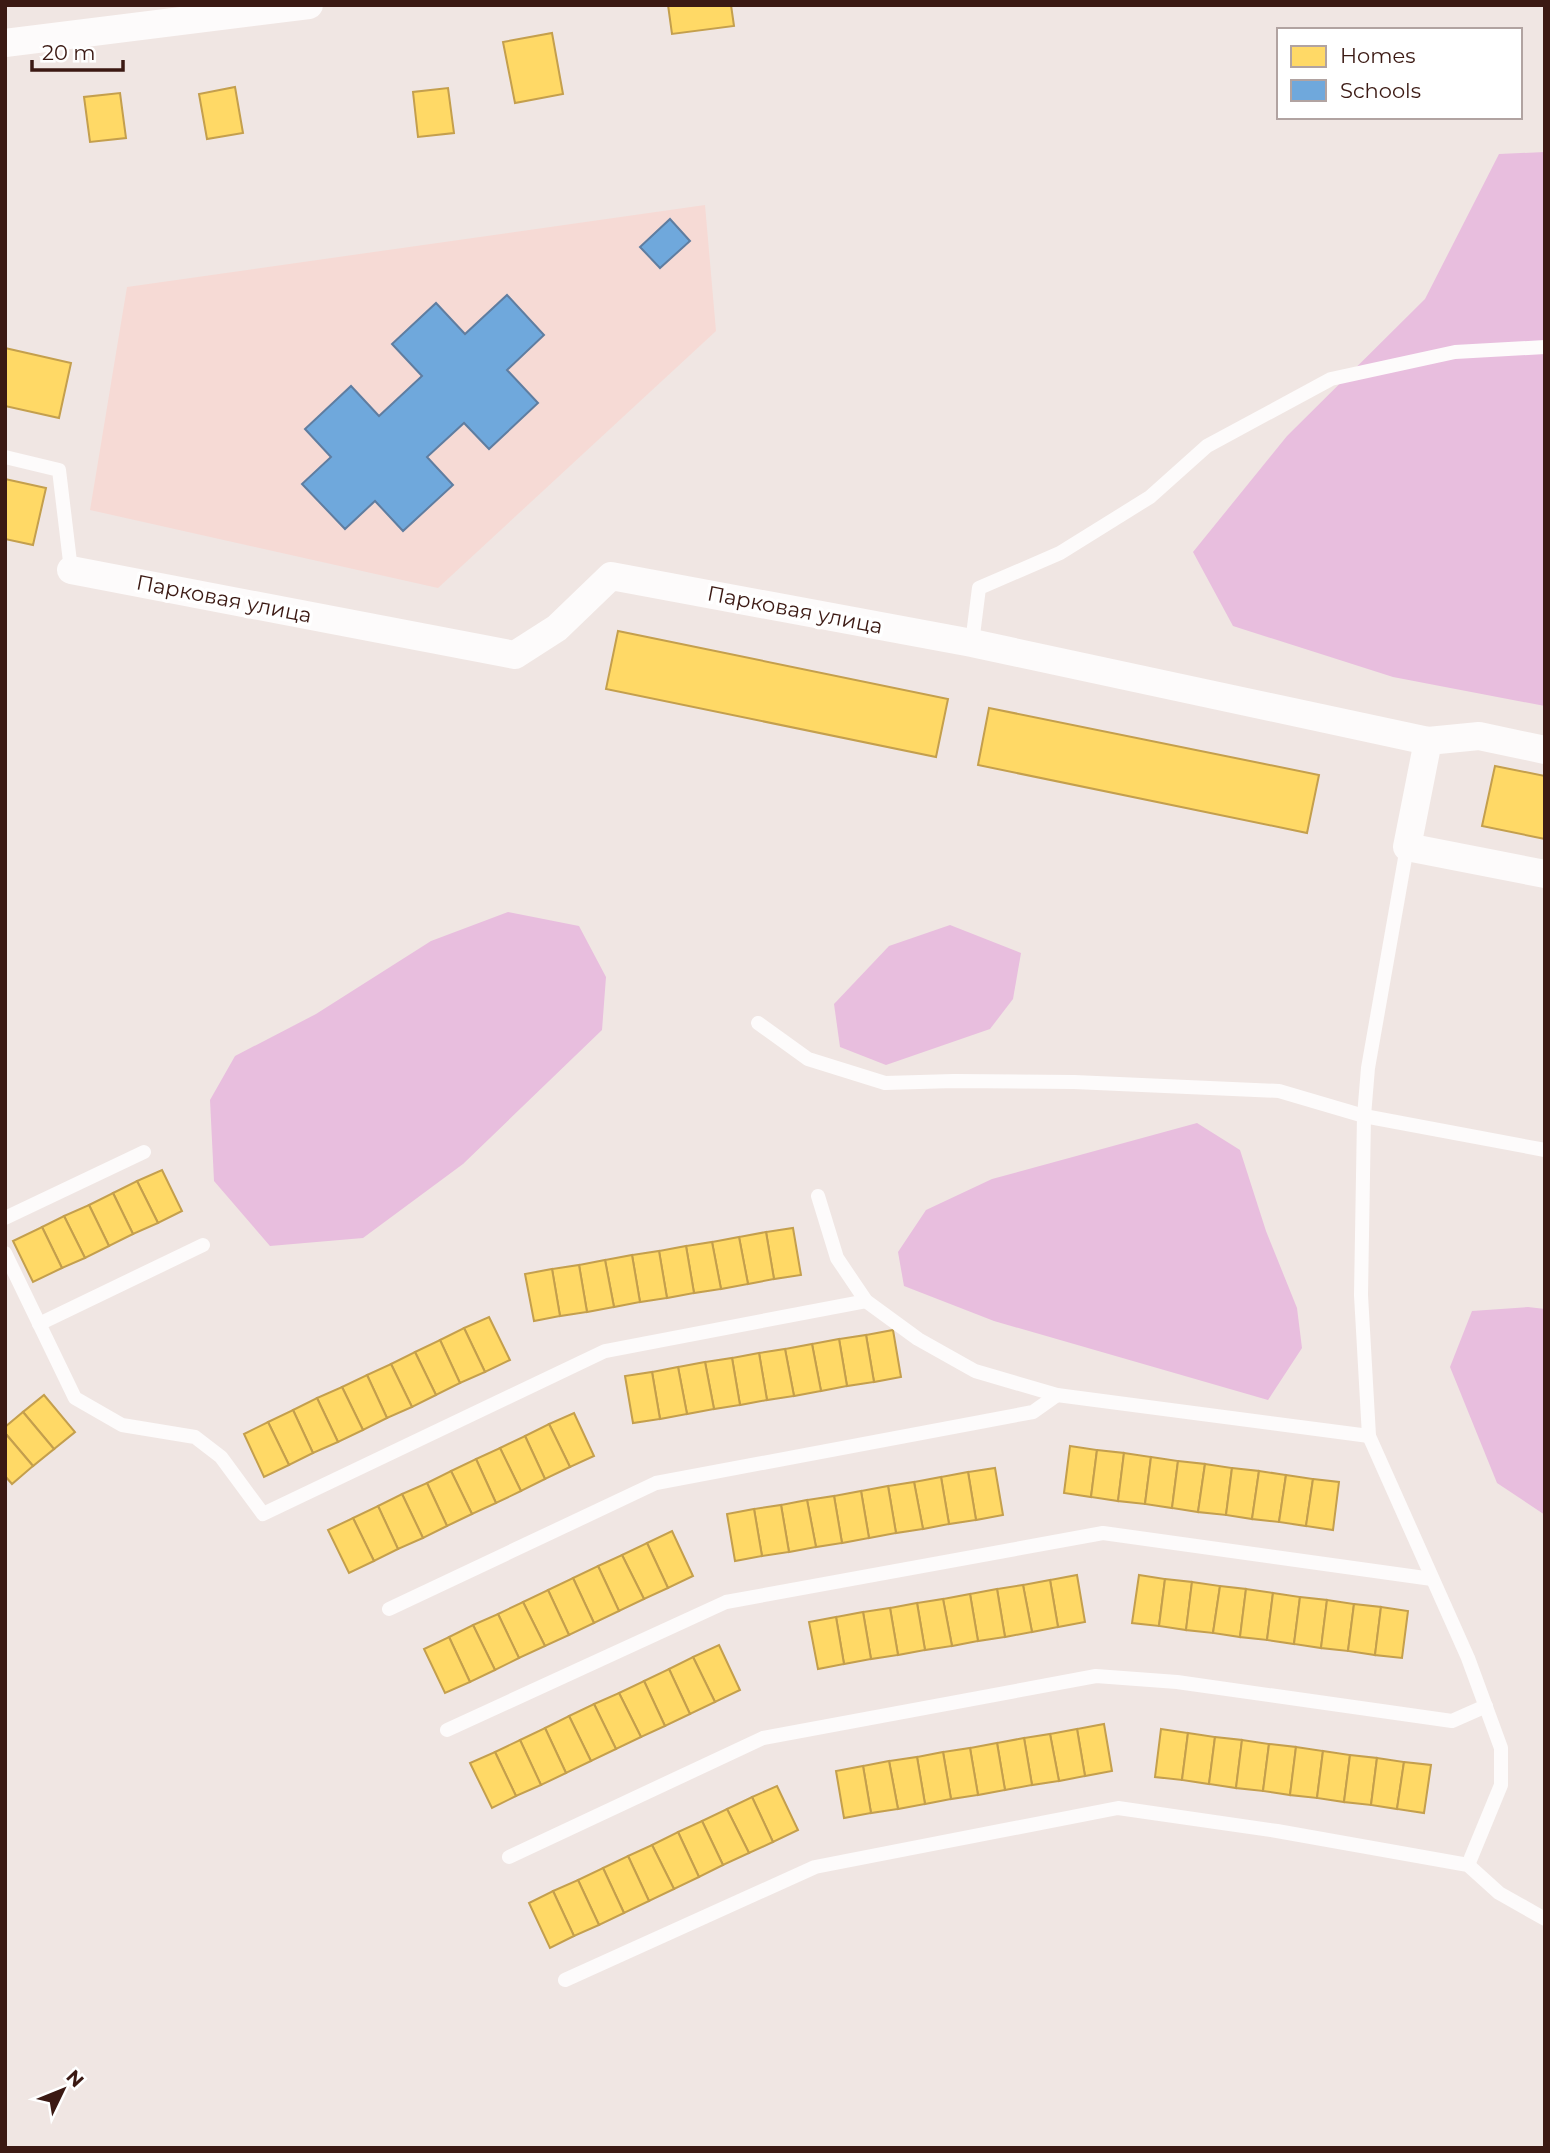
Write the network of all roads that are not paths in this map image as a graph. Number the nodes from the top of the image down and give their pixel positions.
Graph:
1 (299, 6) edge
2 (5, 43) edge
3 (1545, 347) edge
4 (5, 457) edge
5 (71, 569) joint
6 (972, 643) junction
7 (1428, 741) junction
8 (1545, 750) edge
9 (1407, 847) junction
10 (1545, 874) edge
11 (758, 1023) dead end
12 (1364, 1116) junction
13 (1545, 1150) edge
14 (144, 1152) dead end
15 (818, 1196) dead end
16 (5, 1219) edge
17 (203, 1245) dead end
18 (5, 1253) edge
19 (866, 1301) junction
20 (39, 1324) junction
21 (1057, 1395) junction
22 (1369, 1436) junction
23 (1432, 1579) junction
24 (389, 1609) dead end
25 (1486, 1706) junction
26 (447, 1730) dead end
27 (509, 1857) dead end
28 (1468, 1865) junction
29 (1545, 1919) edge
30 (565, 1980) dead end

1 - 2 street
3 - 6 lane
4 - 5 lane
5 - 6 street, Парковая улица
6 - 7 street, Парковая улица
7 - 8 street, Парковая улица
7 - 9 street
9 - 10 street
9 - 12 lane
11 - 12 lane
12 - 13 lane
12 - 22 lane
14 - 16 lane
15 - 19 lane
17 - 20 lane
18 - 20 lane
19 - 20 lane
19 - 21 lane
21 - 22 lane
21 - 24 lane
22 - 23 lane
23 - 25 lane
23 - 26 lane
25 - 27 lane
25 - 28 lane
28 - 29 lane
28 - 30 lane

